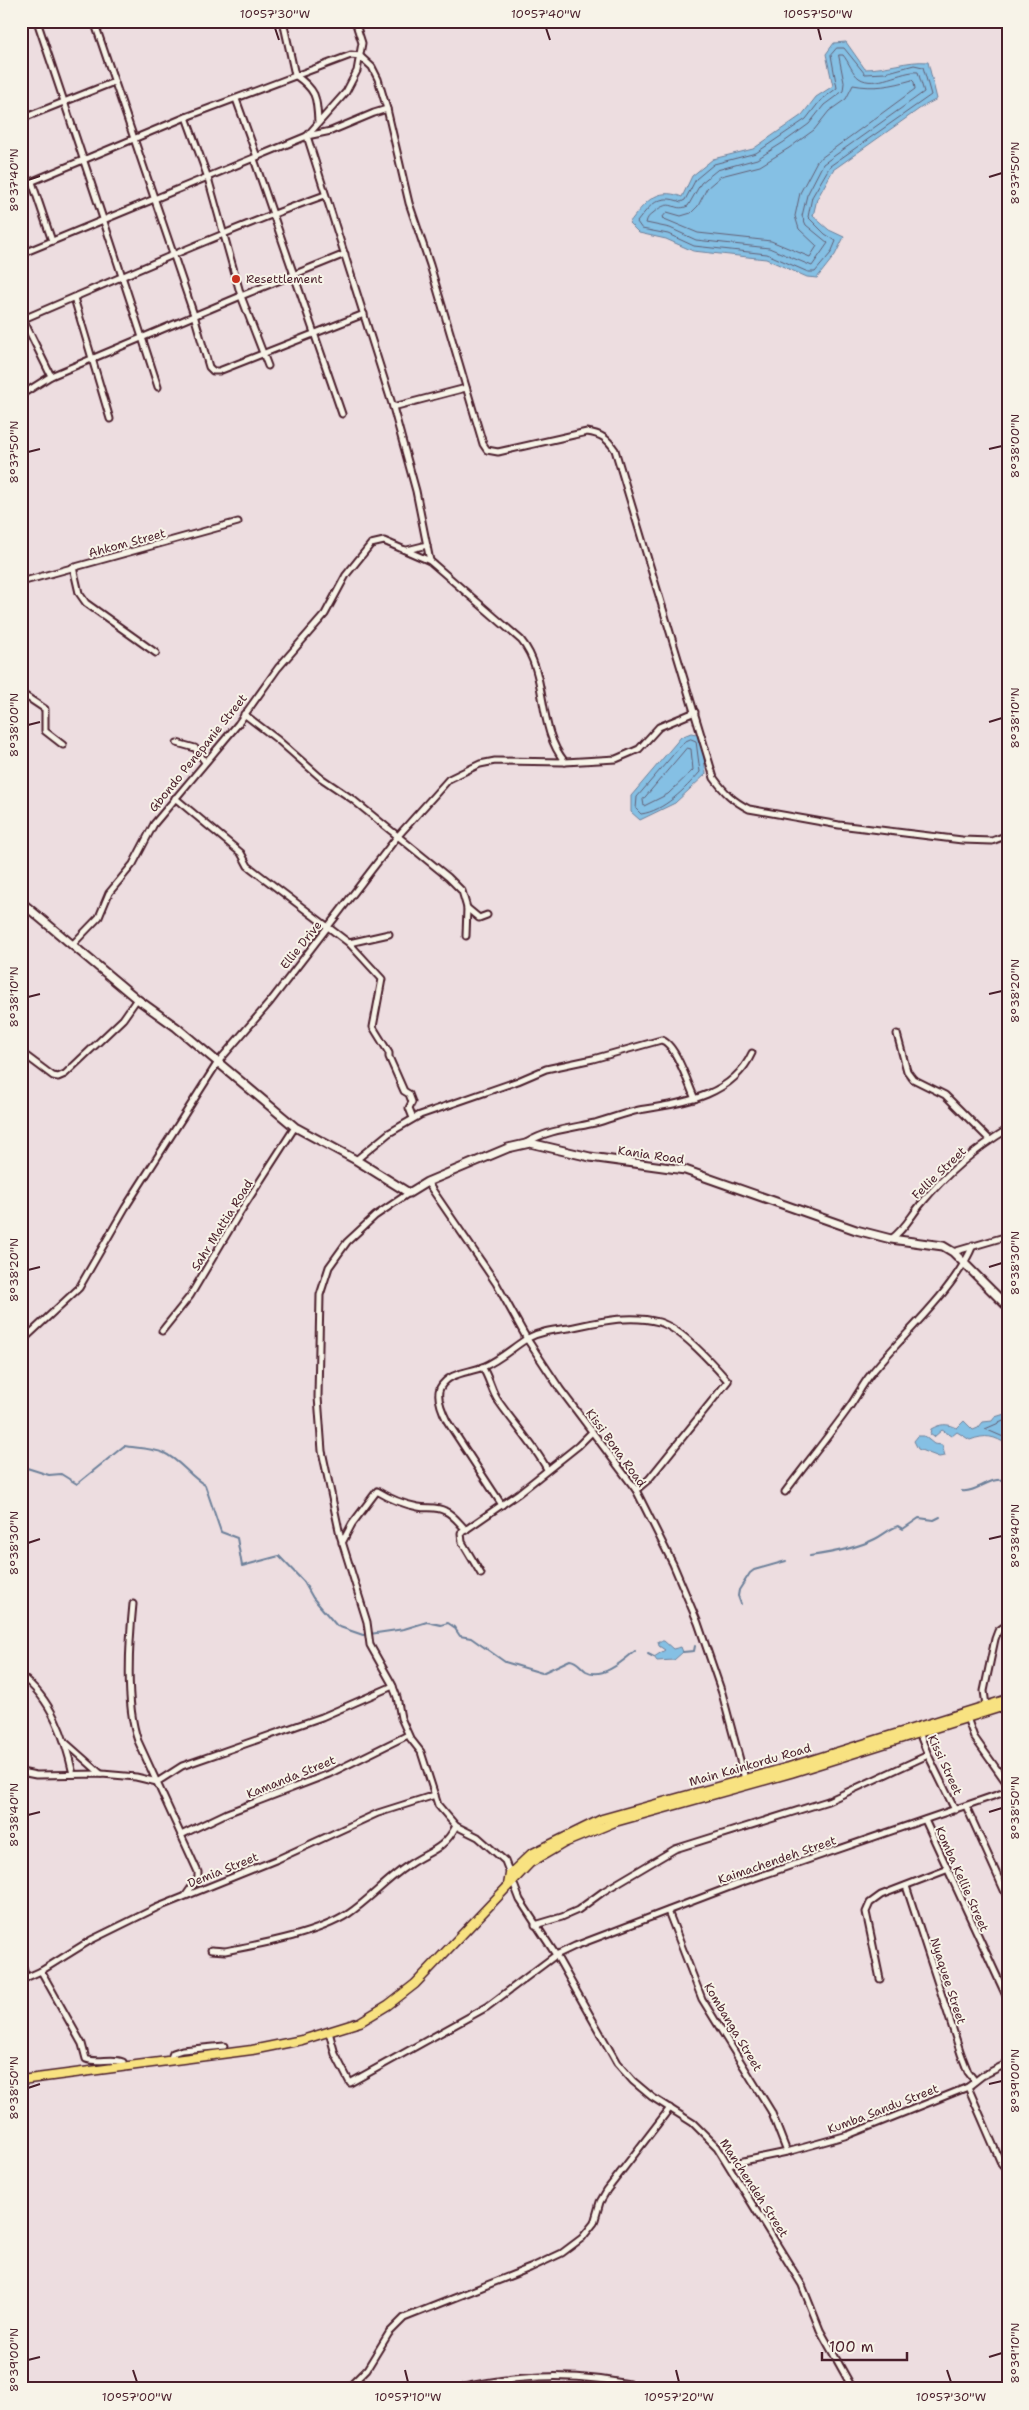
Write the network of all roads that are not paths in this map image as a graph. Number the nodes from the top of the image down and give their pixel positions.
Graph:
1 (36, 21) edge
2 (94, 21) edge
3 (284, 21) edge
4 (355, 21) edge
5 (360, 56) junction
6 (295, 75) junction
7 (114, 82) junction
8 (236, 99) junction
9 (63, 102) junction
10 (388, 109) junction
11 (186, 117) junction
12 (21, 119) edge
13 (318, 122) junction
14 (307, 136) junction
15 (133, 139) junction
16 (255, 158) junction
17 (84, 160) junction
18 (208, 178) junction
19 (32, 182) junction
20 (21, 186) edge
21 (325, 195) junction
22 (154, 199) junction
23 (272, 214) junction
24 (104, 219) junction
25 (223, 236) junction
26 (52, 241) junction
27 (21, 254) edge
28 (345, 254) junction
29 (172, 255) junction
30 (292, 274) junction
31 (121, 276) junction
32 (240, 296) junction
33 (74, 298) junction
34 (364, 314) junction
35 (194, 315) junction
36 (22, 318) edge
37 (313, 334) junction
38 (142, 337) junction
39 (263, 353) junction
40 (91, 359) junction
41 (268, 366) dead end
42 (51, 376) junction
43 (158, 387) dead end
44 (466, 388) junction
45 (21, 395) edge
46 (393, 407) junction
47 (342, 414) dead end
48 (110, 419) dead end
49 (238, 522) dead end
50 (426, 545) junction
51 (407, 550) junction
52 (430, 561) junction
53 (73, 567) junction
54 (21, 582) edge
55 (156, 653) dead end
56 (21, 694) edge
57 (695, 712) junction
58 (244, 714) junction
59 (177, 743) dead end
60 (63, 745) dead end
61 (205, 762) junction
62 (565, 762) junction
63 (175, 798) junction
64 (1008, 835) edge
65 (397, 836) junction
66 (21, 902) edge
67 (466, 908) junction
68 (487, 915) dead end
69 (329, 926) junction
70 (389, 934) dead end
71 (466, 936) dead end
72 (348, 943) junction
73 (73, 944) junction
74 (137, 999) junction
75 (897, 1034) dead end
76 (21, 1052) edge
77 (752, 1053) dead end
78 (218, 1062) junction
79 (695, 1100) junction
80 (413, 1118) junction
81 (295, 1127) junction
82 (1008, 1129) edge
83 (990, 1140) junction
84 (524, 1144) junction
85 (356, 1160) junction
86 (428, 1182) junction
87 (409, 1193) junction
88 (1008, 1236) edge
89 (891, 1239) junction
90 (973, 1245) junction
91 (953, 1252) junction
92 (965, 1263) junction
93 (1008, 1306) edge
94 (162, 1331) dead end
95 (527, 1339) junction
96 (21, 1342) edge
97 (482, 1367) junction
98 (592, 1432) junction
99 (547, 1468) junction
100 (636, 1490) junction
101 (785, 1492) dead end
102 (502, 1505) junction
103 (466, 1530) junction
104 (342, 1543) junction
105 (481, 1574) dead end
106 (132, 1604) dead end
107 (1008, 1624) edge
108 (21, 1676) edge
109 (393, 1686) junction
110 (1008, 1699) edge
111 (986, 1705) junction
112 (1008, 1705) edge
113 (966, 1715) junction
114 (918, 1730) junction
115 (408, 1735) junction
116 (66, 1743) junction
117 (928, 1755) junction
118 (790, 1770) junction
119 (21, 1772) edge
120 (73, 1774) junction
121 (102, 1774) junction
122 (745, 1779) junction
123 (157, 1782) junction
124 (1008, 1785) edge
125 (732, 1786) junction
126 (1008, 1791) edge
127 (435, 1795) junction
128 (966, 1806) junction
129 (955, 1810) junction
130 (925, 1820) junction
131 (456, 1826) junction
132 (181, 1835) junction
133 (946, 1870) junction
134 (511, 1877) junction
135 (906, 1886) junction
136 (186, 1896) junction
137 (1008, 1899) edge
138 (668, 1911) junction
139 (535, 1925) junction
140 (211, 1950) dead end
141 (556, 1956) junction
142 (21, 1962) edge
143 (41, 1971) junction
144 (24, 1979) edge
145 (880, 1979) dead end
146 (1008, 1981) edge
147 (1001, 1984) junction
148 (1008, 2000) edge
149 (329, 2032) junction
150 (224, 2046) dead end
151 (170, 2060) junction
152 (1008, 2063) edge
153 (125, 2066) junction
154 (21, 2080) edge
155 (975, 2081) junction
156 (968, 2087) junction
157 (670, 2108) junction
158 (788, 2152) junction
159 (729, 2164) junction
160 (1008, 2171) edge
161 (347, 2389) edge
162 (454, 2389) edge
163 (652, 2389) edge
164 (853, 2389) edge

1 - 9 street
2 - 7 street
3 - 6 street
4 - 5 street
5 - 6 street
5 - 10 street
5 - 13 street
6 - 8 street
6 - 13 street
7 - 9 street
7 - 15 street
8 - 11 street
8 - 16 street
9 - 12 street
9 - 17 street
10 - 14 street
10 - 44 street
11 - 15 street
11 - 18 street
13 - 14 street
14 - 16 street
14 - 21 street
15 - 17 street
15 - 22 street
16 - 18 street
16 - 23 street
17 - 19 street
17 - 24 street
18 - 22 street
18 - 25 street
19 - 20 street
19 - 26 street
21 - 23 street
21 - 28 street
22 - 24 street
22 - 29 street
23 - 25 street
23 - 30 street
24 - 26 street
24 - 31 street
25 - 29 street
25 - 32 street
26 - 27 street
28 - 30 street
28 - 34 street
29 - 31 street
29 - 35 street
30 - 32 street
30 - 37 street
31 - 33 street
31 - 38 street
32 - 35 street
32 - 39 street
33 - 36 street
33 - 40 street
34 - 37 street
34 - 46 street
35 - 38 street
35 - 39 street
36 - 42 street
37 - 39 street
37 - 47 street
38 - 40 street
38 - 43 street
39 - 41 street
40 - 42 street
40 - 48 street
42 - 45 street
44 - 46 street
44 - 57 street
46 - 50 street
49 - 53 street, Ahkom Street
50 - 51 street
50 - 52 street
51 - 52 street
51 - 58 street, Gbondo Penepanie Street
52 - 62 street
53 - 54 street, Ahkom Street
53 - 55 street
56 - 60 street
57 - 62 street, Ellie Drive
57 - 64 street
58 - 61 street, Gbondo Penepanie Street
58 - 65 street
59 - 61 street
61 - 63 street, Gbondo Penepanie Street
62 - 65 street, Ellie Drive
63 - 69 street
63 - 73 street, Gbondo Penepanie Street
65 - 67 street
65 - 69 street, Ellie Drive
66 - 73 main road
67 - 68 street
67 - 71 street
69 - 72 street
69 - 78 street, Ellie Drive
70 - 72 street
72 - 80 street
73 - 74 main road
74 - 76 street
74 - 78 main road
75 - 83 street
77 - 79 street
78 - 81 main road
78 - 96 street, Ellie Drive
79 - 80 street
79 - 84 street
80 - 85 street
81 - 85 main road
81 - 94 street, Sahr Mattia Road
82 - 83 street, Fellie Street
83 - 89 street, Fellie Street
84 - 86 main road, Kania Road
84 - 89 main road, Kania Road
85 - 87 main road
86 - 87 main road, Kania Road
86 - 95 street, Kissi Bona Road
87 - 104 street
88 - 90 street
89 - 91 main road, Kania Road
90 - 91 street
90 - 92 street
91 - 92 main road
92 - 93 main road
92 - 101 street
95 - 97 street
95 - 98 street, Kissi Bona Road
95 - 100 street
97 - 99 street
97 - 102 street
98 - 99 street
98 - 100 street, Kissi Bona Road
99 - 102 street
100 - 122 street, Kissi Bona Road
102 - 103 street
103 - 104 street
103 - 105 street
104 - 109 street
106 - 123 street
107 - 111 street
108 - 116 street
109 - 115 street
109 - 123 street
110 - 111 main road
111 - 113 main road
112 - 113 main road
113 - 114 main road
113 - 124 street
114 - 117 street, Kissi Street
114 - 118 main road
115 - 127 street
115 - 132 street, Kamanda Street
116 - 120 street
116 - 121 street
117 - 129 street, Kissi Street
117 - 139 street
118 - 122 main road, Main Kainkordu Road
118 - 125 main road
119 - 120 street
120 - 121 street
121 - 123 street
122 - 125 main road, Main Kainkordu Road
123 - 132 street
125 - 134 main road
126 - 128 street, Kaimachendeh Street
127 - 131 street
127 - 136 street, Demia Street
128 - 129 street, Kaimachendeh Street
128 - 137 street, Kissi Street
129 - 130 street, Kaimachendeh Street
130 - 133 street, Komba Kellie Street
130 - 138 street, Kaimachendeh Street
131 - 134 street, Manchendeh Street
131 - 140 street
132 - 136 street
133 - 135 street
133 - 147 street, Komba Kellie Street
134 - 139 street, Manchendeh Street
134 - 149 main road
135 - 145 street
135 - 155 street, Nyaquee Street
136 - 143 street, Demia Street
138 - 141 street, Kaimachendeh Street
138 - 158 street, Kombanga Street
139 - 141 street, Manchendeh Street
141 - 149 street, Kaimachendeh Street
141 - 157 street, Manchendeh Street
142 - 144 street
143 - 144 street, Demia Street
143 - 153 street
146 - 147 street
147 - 148 street, Komba Kellie Street
149 - 151 main road
150 - 151 street
151 - 153 main road
152 - 155 street, Kumba Sandu Street
153 - 154 main road
155 - 156 street, Kumba Sandu Street
156 - 158 street, Kumba Sandu Street
156 - 160 street
157 - 159 street, Manchendeh Street
157 - 161 street
158 - 159 street, Kumba Sandu Street
159 - 164 street, Manchendeh Street
162 - 163 street

